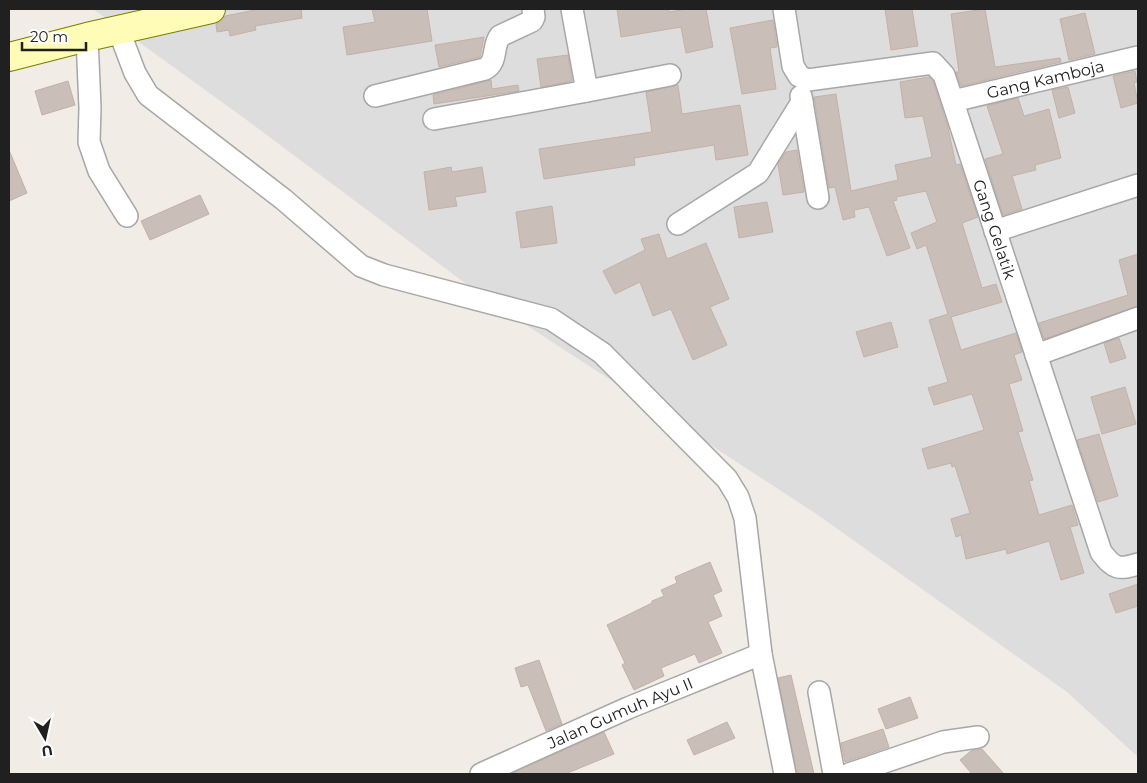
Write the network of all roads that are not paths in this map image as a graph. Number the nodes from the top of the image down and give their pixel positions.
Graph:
1 (211, 9) edge
2 (533, 9) edge
3 (572, 9) edge
4 (784, 9) edge
5 (119, 31) junction
6 (87, 37) junction
7 (9, 57) edge
8 (1138, 57) edge
9 (670, 75) dead end
10 (799, 76) junction
11 (588, 92) junction
12 (375, 96) dead end
13 (953, 101) junction
14 (802, 102) junction
15 (434, 119) dead end
16 (1138, 185) edge
17 (818, 198) dead end
18 (127, 216) dead end
19 (678, 224) dead end
20 (995, 231) junction
21 (1138, 318) edge
22 (1036, 355) junction
23 (1138, 564) edge
24 (761, 654) junction
25 (819, 692) dead end
26 (978, 737) dead end
27 (481, 774) edge
28 (785, 774) edge
29 (834, 774) edge
30 (849, 774) edge

1 - 5 main road
2 - 12 street
3 - 11 street
4 - 10 street
5 - 6 main road
5 - 24 street
6 - 7 main road
6 - 18 street
8 - 13 street, Gang Kamboja
9 - 11 street
10 - 13 street, Gang Gelatik
10 - 14 street
11 - 15 street
13 - 20 street, Gang Gelatik
14 - 17 street
14 - 19 street
16 - 20 street
20 - 22 street, Gang Gelatik
21 - 22 street
22 - 23 street, Gang Gelatik
24 - 27 street, Jalan Gumuh Ayu II
24 - 28 street
25 - 29 street
26 - 30 street

